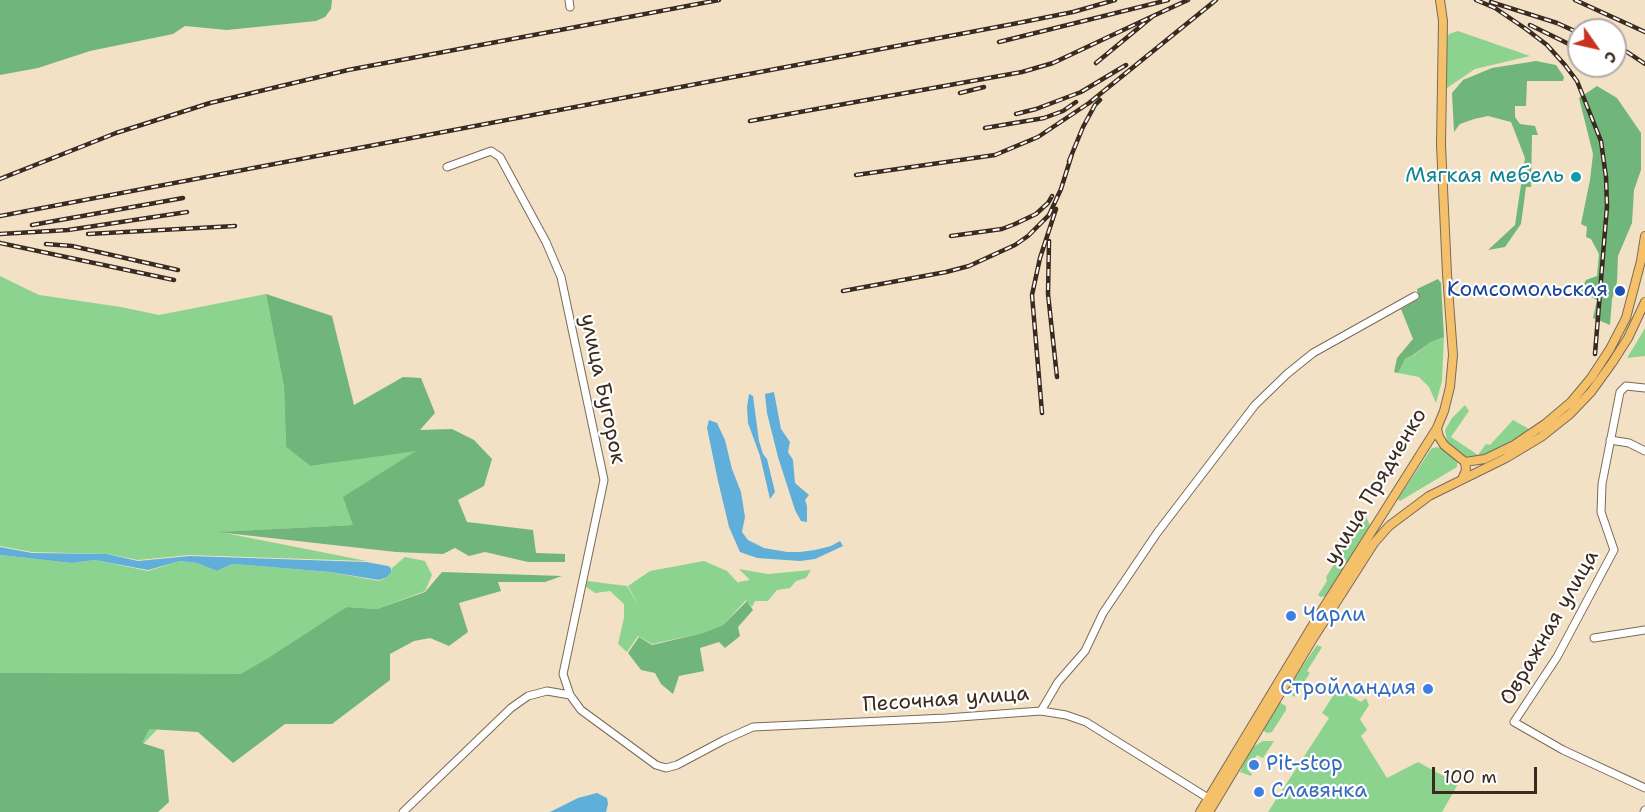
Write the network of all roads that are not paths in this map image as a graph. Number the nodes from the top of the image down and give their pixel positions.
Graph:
1 (1440, 0) edge
2 (447, 167) dead end
3 (1645, 236) edge
4 (1415, 296) dead end
5 (1645, 302) edge
6 (1645, 388) edge
7 (1437, 428) junction
8 (1610, 440) junction
9 (1427, 444) junction
10 (1444, 445) junction
11 (1645, 451) edge
12 (1465, 462) junction
13 (1463, 477) junction
14 (1395, 495) junction
15 (1412, 507) junction
16 (1327, 609) junction
17 (1645, 630) edge
18 (1594, 638) dead end
19 (570, 695) junction
20 (1041, 711) junction
21 (1645, 788) edge
22 (1208, 798) junction
23 (403, 812) edge
24 (1200, 812) edge
25 (1208, 812) edge

1 - 7 main road, улица Прядченко
2 - 19 street, улица Бугорок
3 - 12 main road
4 - 20 street, Песочная улица
5 - 13 main road, улица Прядченко
6 - 8 street
7 - 9 main road, улица Прядченко
7 - 10 main road
8 - 11 street
8 - 21 street, Овражная улица
9 - 10 main road
9 - 14 main road, улица Прядченко
10 - 12 main road
12 - 13 main road
13 - 15 main road, улица Прядченко
14 - 15 main road
14 - 16 main road, улица Прядченко
15 - 16 main road, улица Прядченко
16 - 22 main road, улица Прядченко
16 - 25 main road, улица Прядченко
17 - 18 street
19 - 20 street, Песочная улица
19 - 23 street
20 - 22 street
22 - 24 main road, улица Прядченко
22 - 25 street

